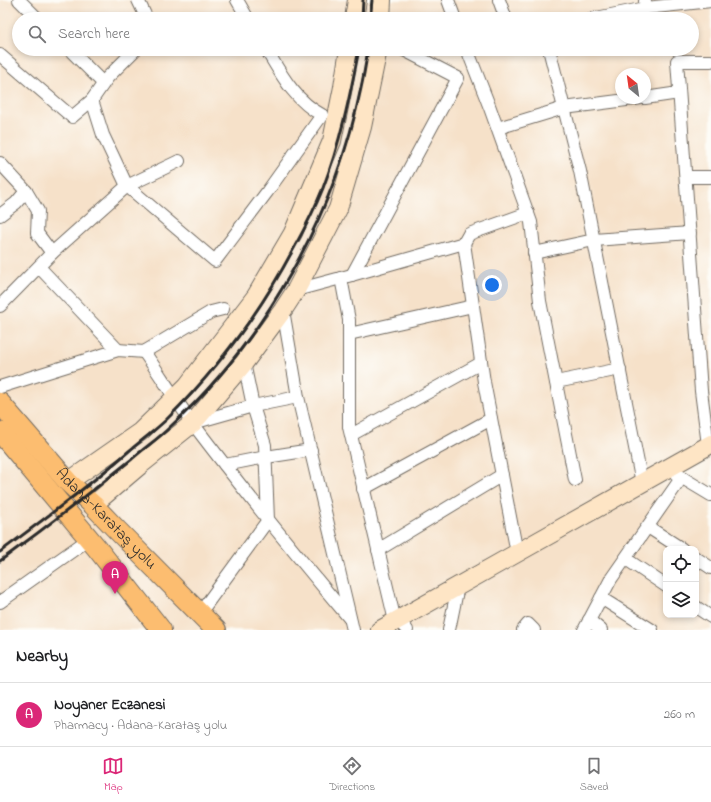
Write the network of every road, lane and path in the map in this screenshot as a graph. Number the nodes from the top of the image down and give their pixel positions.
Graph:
1 (19, 0) edge
2 (138, 0) edge
3 (237, 0) edge
4 (357, 0) edge
5 (448, 0) edge
6 (499, 0) edge
7 (711, 1) edge
8 (645, 4) edge
9 (31, 12) edge
10 (144, 12) edge
11 (244, 12) edge
12 (355, 12) edge
13 (452, 12) edge
14 (503, 12) edge
15 (616, 12) edge
16 (0, 54) edge
17 (76, 56) edge
18 (129, 56) edge
19 (270, 56) edge
20 (348, 56) edge
21 (377, 56) edge
22 (416, 56) edge
23 (470, 56) edge
24 (551, 56) edge
25 (711, 61) edge
26 (103, 83) junction
27 (679, 93) junction
28 (651, 97) edge
29 (92, 100) junction
30 (615, 101) edge
31 (564, 108) junction
32 (498, 128) junction
33 (179, 161) dead end
34 (0, 163) edge
35 (686, 177) junction
36 (711, 177) edge
37 (127, 186) junction
38 (26, 191) junction
39 (528, 213) junction
40 (0, 215) edge
41 (690, 233) junction
42 (594, 240) junction
43 (464, 243) junction
44 (52, 253) junction
45 (534, 253) junction
46 (39, 267) junction
47 (347, 277) junction
48 (296, 290) junction
49 (0, 306) edge
50 (473, 306) junction
51 (223, 309) dead end
52 (284, 310) junction
53 (349, 334) junction
54 (118, 350) junction
55 (144, 352) junction
56 (244, 363) junction
57 (481, 363) junction
58 (620, 369) junction
59 (556, 382) junction
60 (0, 387) edge
61 (298, 397) junction
62 (175, 398) junction
63 (0, 403) edge
64 (253, 406) junction
65 (491, 419) junction
66 (193, 423) junction
67 (0, 432) edge
68 (351, 435) junction
69 (710, 445) edge
70 (311, 450) junction
71 (266, 457) junction
72 (225, 465) junction
73 (675, 473) junction
74 (502, 475) junction
75 (576, 480) dead end
76 (68, 482) junction
77 (642, 483) junction
78 (363, 489) junction
79 (711, 495) edge
80 (94, 505) junction
81 (268, 520) junction
82 (648, 527) junction
83 (90, 539) junction
84 (677, 546) edge
85 (378, 550) junction
86 (517, 553) junction
87 (626, 559) junction
88 (699, 560) edge
89 (711, 568) edge
90 (663, 584) edge
91 (458, 586) junction
92 (601, 598) junction
93 (0, 602) edge
94 (699, 609) edge
95 (200, 613) junction
96 (711, 617) edge
97 (352, 625) edge
98 (395, 625) edge
99 (586, 625) edge
100 (161, 630) edge
101 (216, 630) edge
102 (449, 630) edge
103 (523, 630) edge
104 (534, 630) edge
105 (601, 630) edge
106 (652, 630) edge

1 - 9 street
2 - 10 street
3 - 11 street
4 - 12 main road
5 - 13 street
6 - 14 street
7 - 8 street
8 - 15 street
16 - 29 street
17 - 26 street
18 - 26 street
19 - 37 street
20 - 62 main road
21 - 48 main road
22 - 47 street
23 - 32 street
24 - 31 street
25 - 27 street
26 - 29 street
27 - 28 street
27 - 35 street
29 - 37 street
30 - 31 street
31 - 32 street
31 - 42 street
32 - 39 street
33 - 37 street
34 - 38 street
35 - 36 street
35 - 41 street
37 - 44 street
38 - 40 street
38 - 44 street
39 - 43 street
39 - 45 street
41 - 42 street
41 - 69 street
42 - 45 street
42 - 58 street
43 - 47 street
43 - 50 street
44 - 46 street
45 - 59 street
46 - 49 street
46 - 54 street
47 - 48 street
47 - 53 street
48 - 52 main road
50 - 53 street
50 - 57 street
51 - 55 street
52 - 56 main road
52 - 61 street
53 - 68 street
54 - 55 street
54 - 60 street
55 - 62 street
56 - 64 street
56 - 66 main road
57 - 65 street
57 - 68 street
58 - 59 street
58 - 77 street
59 - 75 street
61 - 64 street
61 - 70 street
62 - 66 street
62 - 76 main road
63 - 76 main road, Adana-Karataş yolu
64 - 66 street
64 - 71 street
65 - 74 street
65 - 78 street
66 - 72 street
66 - 80 main road
67 - 83 main road, Adana-Karataş yolu
68 - 78 street
69 - 73 main road
70 - 71 street
70 - 97 street
71 - 72 street
71 - 81 street
72 - 81 street
73 - 77 main road
73 - 79 street
73 - 82 street
74 - 85 street
74 - 86 street
76 - 80 main road, Adana-Karataş yolu
77 - 86 main road
78 - 85 street
80 - 95 main road, Adana-Karataş yolu
81 - 95 street
81 - 97 street
82 - 84 street
82 - 87 street
83 - 93 street
83 - 100 main road, Adana-Karataş yolu
85 - 98 street
86 - 91 main road
87 - 90 street
87 - 92 street
88 - 89 street
91 - 98 main road
91 - 102 street
92 - 99 street
92 - 106 street
94 - 96 street
95 - 101 main road, Adana-Karataş yolu
99 - 105 street
103 - 104 street

